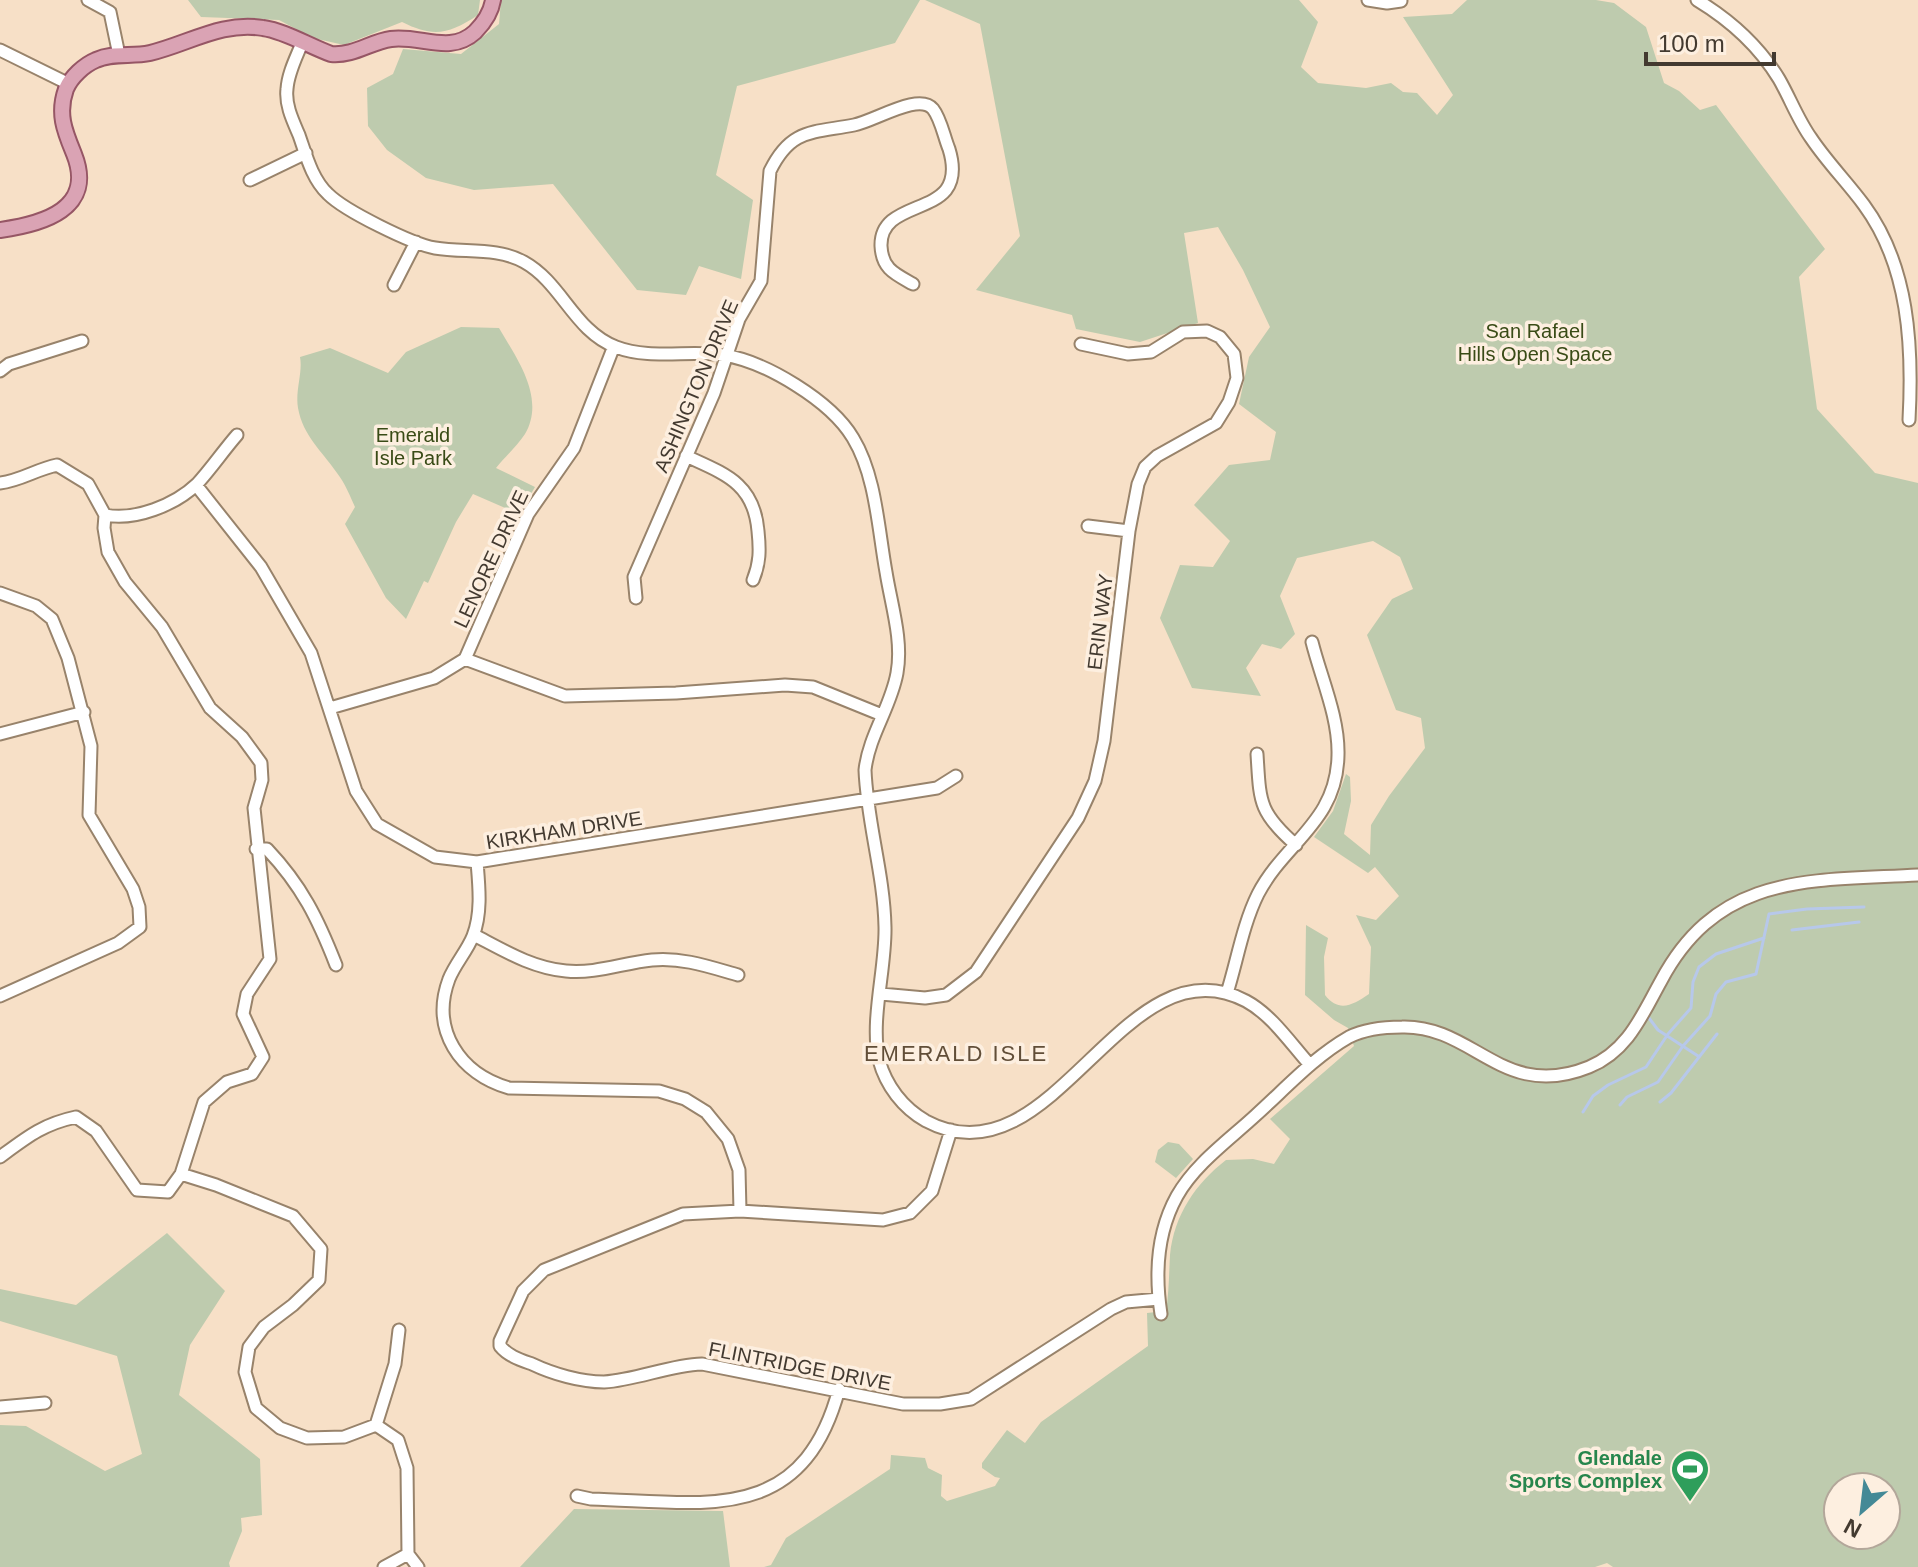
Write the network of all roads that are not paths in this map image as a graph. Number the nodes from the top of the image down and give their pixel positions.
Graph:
1 (88, 0) edge
2 (493, 0) edge
3 (1368, 0) edge
4 (1697, 0) edge
5 (1401, 1) edge
6 (302, 43) junction
7 (0, 50) edge
8 (119, 55) junction
9 (69, 84) junction
10 (306, 153) junction
11 (250, 180) dead end
12 (0, 230) edge
13 (416, 242) junction
14 (913, 284) dead end
15 (394, 285) dead end
16 (82, 341) dead end
17 (1081, 344) dead end
18 (614, 346) junction
19 (725, 355) junction
20 (1913, 366) edge
21 (0, 371) edge
22 (1909, 420) dead end
23 (237, 435) dead end
24 (686, 456) junction
25 (0, 483) edge
26 (196, 485) junction
27 (105, 515) junction
28 (1088, 526) dead end
29 (1129, 531) junction
30 (753, 580) dead end
31 (0, 593) edge
32 (636, 598) dead end
33 (1312, 642) dead end
34 (465, 659) junction
35 (330, 708) junction
36 (84, 712) junction
37 (882, 715) junction
38 (0, 734) edge
39 (1257, 754) dead end
40 (956, 776) dead end
41 (867, 800) junction
42 (1296, 845) junction
43 (256, 849) junction
44 (477, 862) junction
45 (1918, 875) edge
46 (474, 935) junction
47 (336, 965) dead end
48 (738, 975) dead end
49 (1227, 993) junction
50 (881, 994) junction
51 (0, 996) edge
52 (1310, 1065) junction
53 (951, 1130) junction
54 (0, 1157) edge
55 (181, 1174) junction
56 (740, 1211) junction
57 (1159, 1299) junction
58 (1161, 1314) dead end
59 (399, 1330) dead end
60 (839, 1389) junction
61 (45, 1403) dead end
62 (0, 1407) edge
63 (376, 1425) junction
64 (577, 1496) dead end
65 (408, 1554) junction
66 (384, 1567) edge
67 (418, 1567) edge

1 - 8 street
2 - 6 main road
3 - 5 street
4 - 20 street
6 - 8 main road
6 - 10 street
7 - 9 street
8 - 9 main road
9 - 12 main road
10 - 11 street
10 - 13 street
13 - 15 street
13 - 18 street
14 - 19 street, ASHINGTON DRIVE
16 - 21 street
17 - 29 street, ERIN WAY
18 - 19 street
18 - 34 street, LENORE DRIVE
19 - 24 street, ASHINGTON DRIVE
19 - 37 street
20 - 22 street
23 - 26 street
24 - 30 street
24 - 32 street, ASHINGTON DRIVE
25 - 27 street
26 - 27 street
26 - 35 street, KIRKHAM DRIVE
27 - 43 street
28 - 29 street
29 - 50 street, ERIN WAY
31 - 36 street
33 - 42 street
34 - 35 street, LENORE DRIVE
34 - 37 street
35 - 44 street, KIRKHAM DRIVE
36 - 38 street
36 - 51 street
37 - 41 street
39 - 42 street
40 - 41 street, KIRKHAM DRIVE
41 - 44 street, KIRKHAM DRIVE
41 - 50 street
42 - 49 street
43 - 47 street
43 - 55 street
44 - 46 street
45 - 52 street
46 - 48 street
46 - 56 street
49 - 52 street
49 - 53 street
50 - 53 street
52 - 57 street
53 - 56 street, FLINTRIDGE DRIVE
54 - 55 street
55 - 63 street
56 - 60 street, FLINTRIDGE DRIVE
57 - 58 street
57 - 60 street, FLINTRIDGE DRIVE
59 - 63 street
60 - 64 street
61 - 62 street
63 - 65 street
65 - 66 street
65 - 67 street

